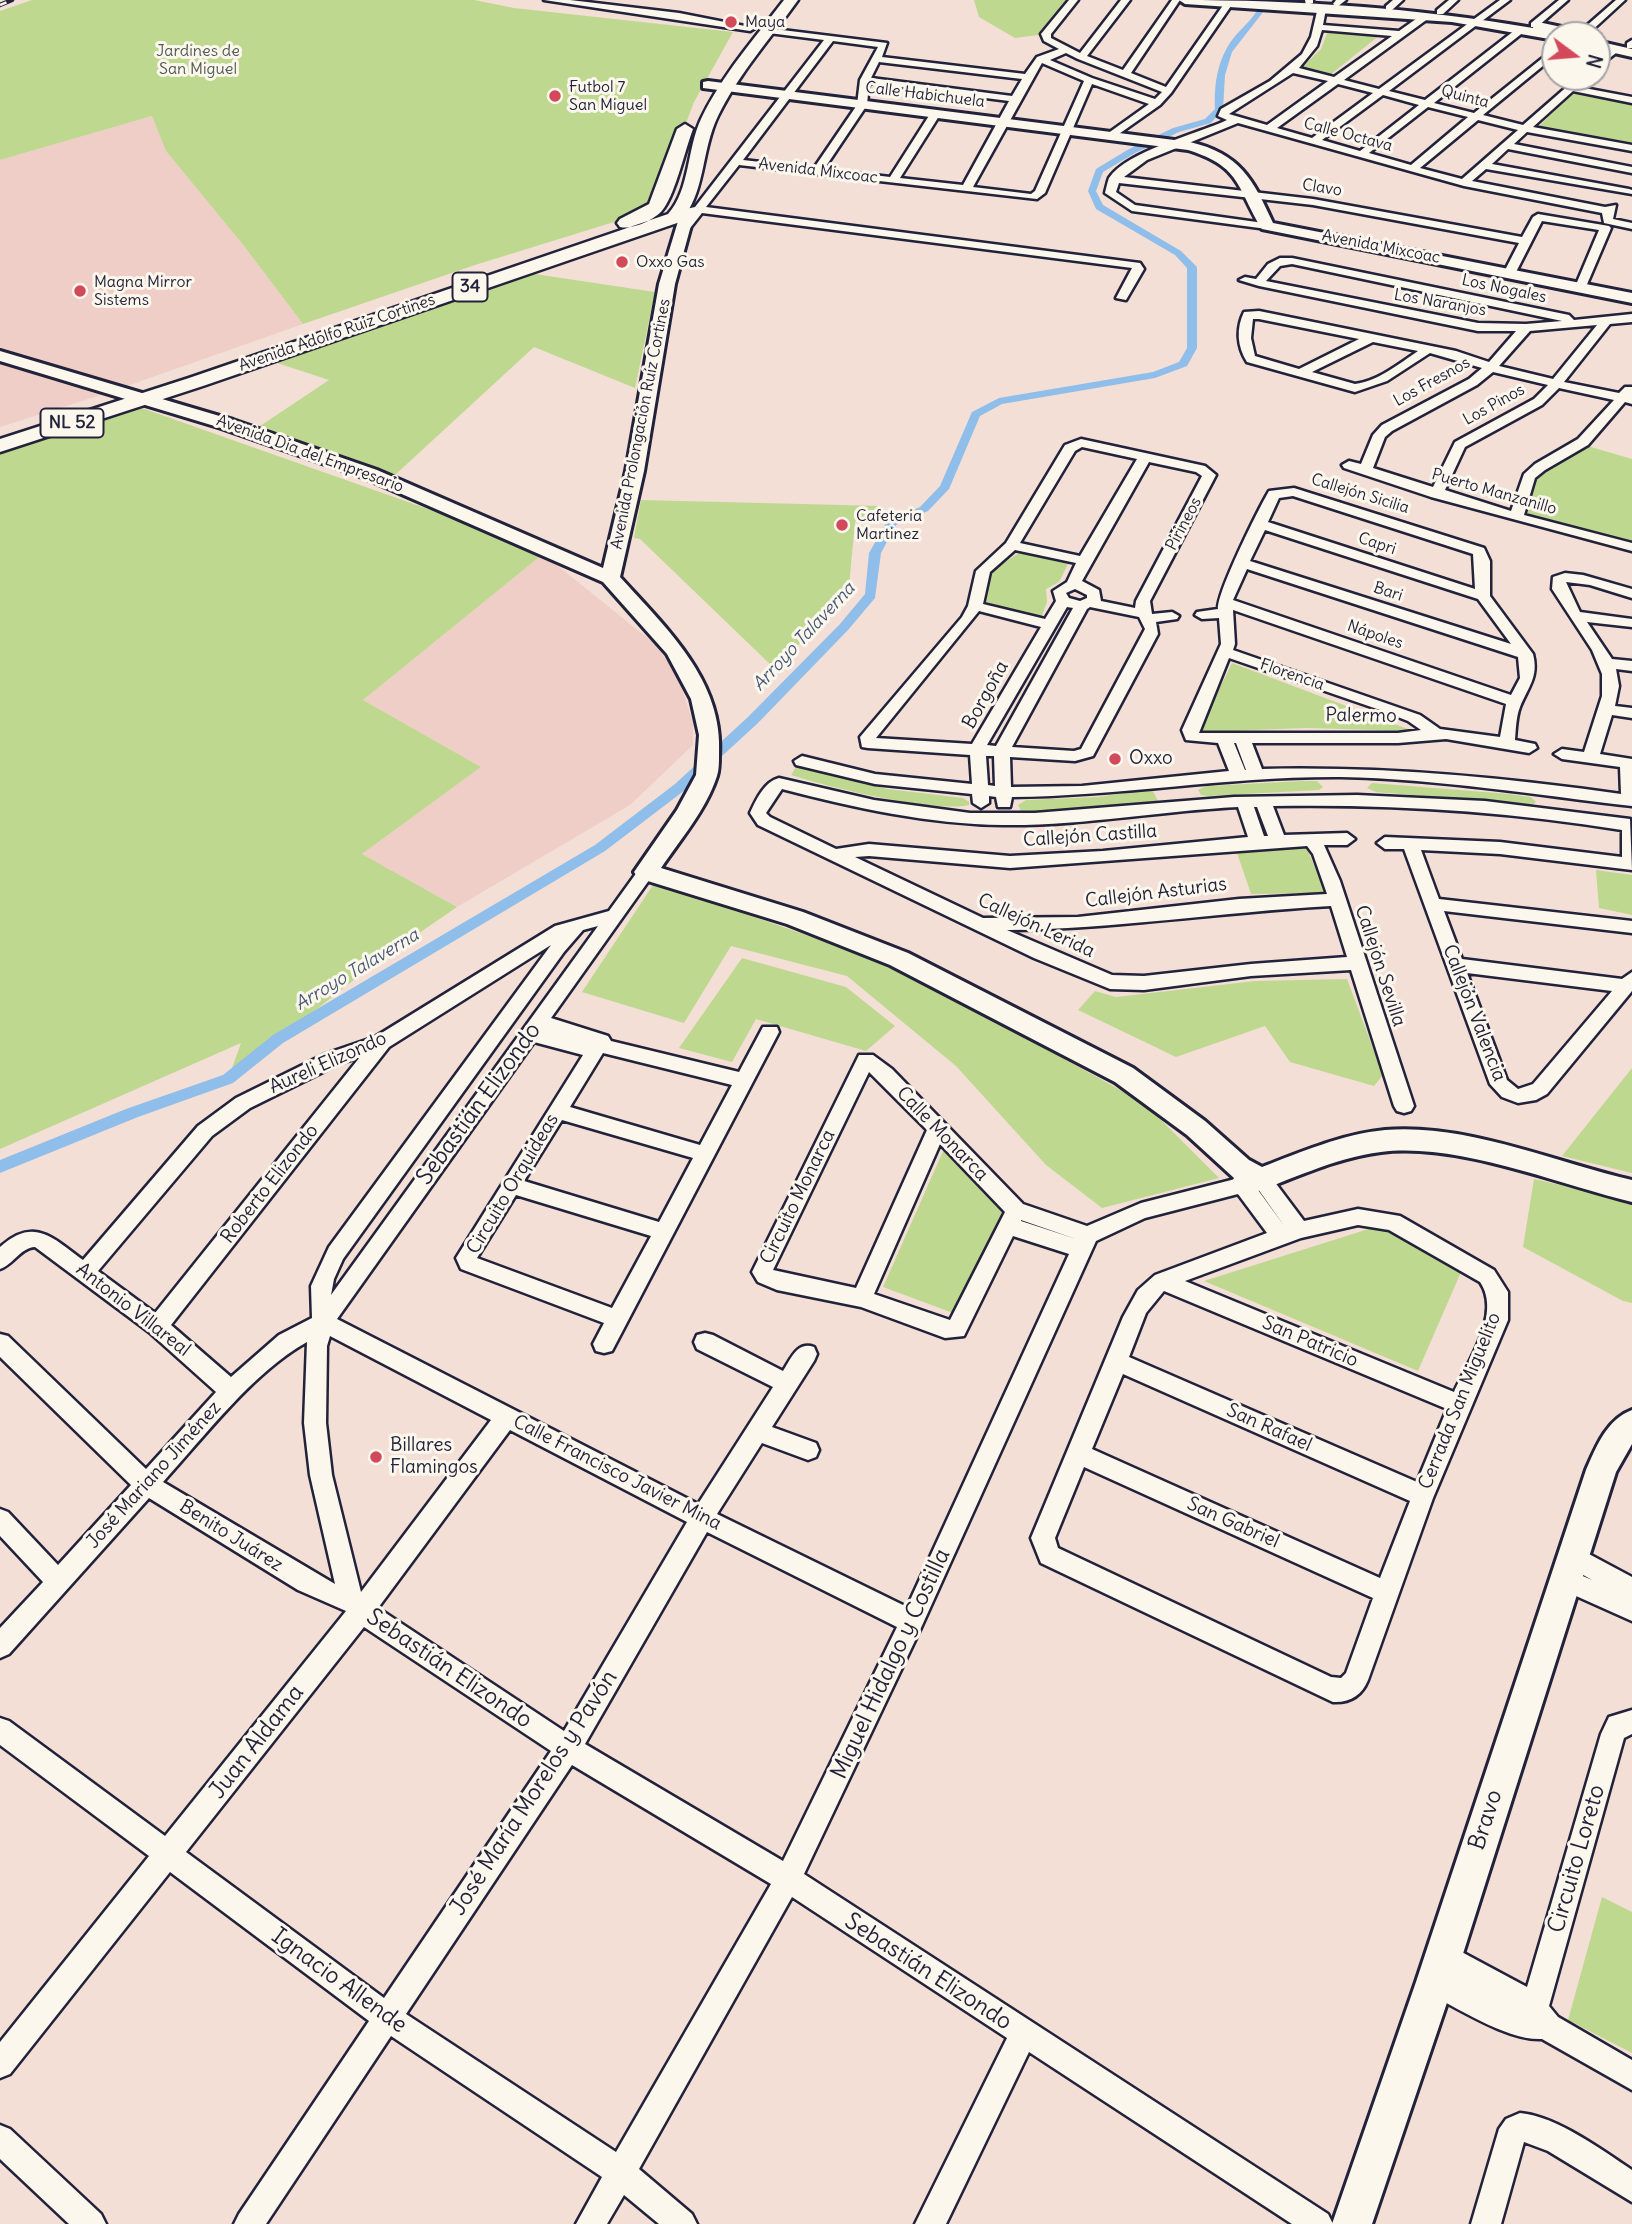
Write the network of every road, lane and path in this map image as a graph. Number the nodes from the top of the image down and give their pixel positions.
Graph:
1 (550, 0) edge
2 (655, 0) edge
3 (677, 0) edge
4 (791, 0) edge
5 (1074, 0) edge
6 (1126, 0) edge
7 (1176, 0) edge
8 (1185, 0) edge
9 (1454, 0) edge
10 (1506, 0) edge
11 (1564, 0) edge
12 (1621, 0) edge
13 (1309, 1) edge
14 (1275, 2) edge
15 (1340, 2) edge
16 (599, 3) edge
17 (1229, 3) junction
18 (1394, 4) edge
19 (1250, 5) joint
20 (1321, 9) junction
21 (644, 12) junction
22 (1440, 12) junction
23 (681, 14) junction
24 (1426, 16) junction
25 (1480, 19) junction
26 (754, 21) joint
27 (1597, 21) edge
28 (1318, 27) junction
29 (1528, 27) junction
30 (1541, 29) edge
31 (769, 30) junction
32 (1541, 31) edge
33 (1400, 34) junction
34 (831, 37) junction
35 (1611, 42) edge
36 (1631, 47) edge
37 (1611, 48) edge
38 (734, 49) dead end
39 (1616, 49) junction
40 (1065, 50) junction
41 (1611, 53) edge
42 (1081, 57) junction
43 (877, 59) junction
44 (1040, 59) junction
45 (1541, 62) edge
46 (1291, 69) junction
47 (1125, 74) junction
48 (1027, 77) junction
49 (865, 80) junction
50 (1089, 80) junction
51 (1335, 80) junction
52 (717, 81) junction
53 (1632, 86) edge
54 (1168, 91) junction
55 (1568, 91) edge
56 (1586, 91) edge
57 (1381, 92) junction
58 (789, 95) junction
59 (1616, 97) junction
60 (1015, 99) junction
61 (1632, 100) edge
62 (1157, 103) junction
63 (1429, 104) junction
64 (862, 105) junction
65 (936, 113) junction
66 (1474, 116) junction
67 (1234, 121) junction
68 (1002, 122) junction
69 (1526, 129) junction
70 (1067, 130) junction
71 (1267, 130) junction
72 (1112, 134) junction
73 (1170, 142) junction
74 (1313, 142) junction
75 (1506, 146) junction
76 (1632, 148) edge
77 (1361, 155) junction
78 (736, 162) junction
79 (1485, 166) junction
80 (1412, 169) junction
81 (1632, 170) edge
82 (817, 171) junction
83 (1114, 178) junction
84 (893, 180) junction
85 (1464, 183) junction
86 (966, 189) junction
87 (1631, 191) edge
88 (1252, 194) junction
89 (683, 218) junction
90 (1607, 220) junction
91 (1268, 226) junction
92 (1632, 226) edge
93 (1524, 241) junction
94 (1510, 272) junction
95 (1245, 280) dead end
96 (1259, 283) junction
97 (1581, 287) junction
98 (1122, 298) dead end
99 (1632, 298) edge
100 (1410, 300) junction
101 (1632, 318) edge
102 (1606, 321) junction
103 (1587, 323) junction
104 (1526, 328) junction
105 (1369, 339) junction
106 (1421, 350) junction
107 (0, 356) edge
108 (1490, 368) junction
109 (1300, 373) junction
110 (1555, 385) junction
111 (1632, 386) edge
112 (120, 393) junction
113 (144, 399) junction
114 (1627, 399) edge
115 (0, 432) edge
116 (0, 446) edge
117 (1146, 456) junction
118 (1349, 466) dead end
119 (1365, 471) junction
120 (1436, 494) junction
121 (1516, 517) junction
122 (1260, 524) junction
123 (1012, 545) junction
124 (1632, 547) edge
125 (1084, 561) junction
126 (1241, 563) junction
127 (610, 578) junction
128 (1073, 585) junction
129 (1632, 593) edge
130 (1483, 596) junction
131 (1063, 601) junction
132 (1086, 604) junction
133 (975, 606) junction
134 (1225, 607) junction
135 (1202, 615) dead end
136 (1172, 616) dead end
137 (1576, 616) junction
138 (1146, 617) junction
139 (1632, 622) edge
140 (1048, 624) junction
141 (1225, 652) junction
142 (1525, 654) junction
143 (1608, 663) junction
144 (1632, 666) edge
145 (1515, 702) junction
146 (1608, 710) junction
147 (1632, 713) edge
148 (1435, 733) junction
149 (1192, 736) joint
150 (1224, 738) junction
151 (1242, 738) junction
152 (1507, 745) junction
153 (978, 748) junction
154 (1529, 748) dead end
155 (1002, 750) junction
156 (1562, 754) dead end
157 (1591, 758) junction
158 (802, 761) dead end
159 (1630, 763) edge
160 (1342, 772) junction
161 (1247, 775) junction
162 (1168, 782) junction
163 (1562, 790) junction
164 (980, 791) junction
165 (1003, 792) junction
166 (1263, 801) junction
167 (1348, 801) junction
168 (1631, 801) edge
169 (1244, 802) junction
170 (1179, 808) junction
171 (1563, 816) junction
172 (981, 818) junction
173 (1005, 818) junction
174 (1631, 825) edge
175 (1347, 839) dead end
176 (1312, 840) junction
177 (1278, 841) junction
178 (1258, 842) junction
179 (1385, 843) dead end
180 (1410, 844) junction
181 (837, 854) junction
182 (1631, 864) edge
183 (646, 872) junction
184 (1336, 900) junction
185 (1432, 904) junction
186 (615, 915) junction
187 (582, 923) junction
188 (980, 924) junction
189 (1632, 927) edge
190 (1356, 963) junction
191 (1455, 965) junction
192 (1629, 982) edge
193 (534, 1028) junction
194 (770, 1032) dead end
195 (382, 1042) junction
196 (600, 1046) junction
197 (866, 1060) joint
198 (745, 1081) junction
199 (1404, 1106) dead end
200 (557, 1111) junction
201 (937, 1130) junction
202 (706, 1154) junction
203 (1248, 1177) junction
204 (510, 1185) junction
205 (1632, 1191) edge
206 (1013, 1218) junction
207 (664, 1232) junction
208 (1289, 1233) junction
209 (1085, 1242) junction
210 (0, 1260) edge
211 (86, 1271) junction
212 (1162, 1281) junction
213 (862, 1298) junction
214 (618, 1319) junction
215 (323, 1322) junction
216 (158, 1326) junction
217 (705, 1342) dead end
218 (0, 1343) edge
219 (604, 1344) dead end
220 (806, 1354) dead end
221 (1117, 1362) junction
222 (787, 1384) junction
223 (231, 1391) junction
224 (1458, 1404) junction
225 (507, 1416) junction
226 (1632, 1423) edge
227 (757, 1431) junction
228 (808, 1450) dead end
229 (1080, 1454) junction
230 (147, 1485) junction
231 (1422, 1495) junction
232 (702, 1518) junction
233 (0, 1520) edge
234 (1568, 1567) junction
235 (57, 1580) junction
236 (1632, 1590) edge
237 (1387, 1593) junction
238 (355, 1605) junction
239 (1632, 1610) edge
240 (912, 1622) junction
241 (0, 1646) edge
242 (1632, 1722) edge
243 (0, 1730) edge
244 (568, 1748) junction
245 (167, 1855) junction
246 (788, 1879) junction
247 (1439, 1969) junction
248 (387, 2017) junction
249 (1537, 2020) junction
250 (1023, 2035) junction
251 (0, 2064) edge
252 (1632, 2076) edge
253 (0, 2139) edge
254 (621, 2173) junction
255 (1632, 2187) edge
256 (91, 2224) edge
257 (249, 2224) edge
258 (591, 2224) edge
259 (682, 2224) edge
260 (930, 2224) edge
261 (1318, 2224) edge
262 (1352, 2224) edge
263 (1486, 2224) edge

1 - 16 street
2 - 21 street
3 - 23 street
4 - 31 main road, Avenida Adolfo Ruíz Cortines / 34
5 - 40 street
6 - 42 street
7 - 47 street
8 - 17 street
9 - 22 street
10 - 25 street
11 - 29 street
12 - 27 street
13 - 14 street
13 - 15 street
14 - 19 street
14 - 20 street
15 - 18 street
16 - 21 street
17 - 19 street
17 - 54 street
18 - 22 street
20 - 24 street
20 - 28 street
21 - 23 street
22 - 25 street
23 - 26 street
24 - 25 street
24 - 33 street
25 - 29 street
25 - 57 street
26 - 38 main road
28 - 33 street
28 - 46 street
29 - 30 street
29 - 32 street
29 - 63 street
31 - 34 street
31 - 52 main road, Avenida Adolfo Ruíz Cortines / 34
33 - 51 street
34 - 43 street
34 - 58 street
35 - 36 street
36 - 39 street
37 - 39 street
39 - 41 street
40 - 42 street
40 - 44 street
42 - 47 street
43 - 48 street
43 - 49 street
44 - 48 street
44 - 50 street
45 - 66 street
46 - 51 street, Quinta
46 - 67 street, Calle Octava
47 - 54 street
48 - 60 street
49 - 60 street
49 - 64 street
50 - 62 street
50 - 70 street
51 - 57 street, Quinta
51 - 71 street
52 - 58 street, Calle Habichuela
52 - 89 main road, Avenida Adolfo Ruíz Cortines / 34
52 - 112 main road, Avenida Adolfo Ruíz Cortines / 34
53 - 59 street
54 - 62 street
55 - 69 street
56 - 59 street
57 - 63 street, Quinta
57 - 74 street
58 - 64 street, Calle Habichuela
58 - 78 street
59 - 61 street
60 - 68 street
62 - 72 street
63 - 66 street, Quinta
63 - 77 street
64 - 65 street, Calle Habichuela
64 - 82 street
65 - 68 street, Calle Habichuela
65 - 84 street
66 - 69 street, Quinta
66 - 80 street
67 - 71 street, Calle Octava
67 - 73 street
68 - 70 street, Calle Habichuela
68 - 86 street
69 - 75 street
69 - 76 street, Quinta
70 - 72 street, Calle Habichuela
70 - 86 street, Avenida Mixcoac
71 - 74 street, Calle Octava
72 - 73 street, Calle Habichuela
73 - 83 street
73 - 88 street, Calle Habichuela
74 - 77 street, Calle Octava
75 - 79 street
75 - 81 street
77 - 80 street, Calle Octava
78 - 82 street, Avenida Mixcoac
78 - 89 street
79 - 85 street
79 - 87 street
80 - 85 street, Calle Octava
82 - 84 street, Avenida Mixcoac
83 - 88 street, Clavo
83 - 91 street, Avenida Mixcoac
84 - 86 street, Avenida Mixcoac
85 - 90 street, Calle Octava
87 - 90 street
88 - 91 street, Calle Habichuela
88 - 93 street, Clavo
89 - 98 street
89 - 113 main road, Avenida Adolfo Ruíz Cortines / 34
89 - 127 street, Avenida Prolongación Ruíz Cortines
90 - 92 street
90 - 93 street
90 - 97 street
91 - 94 street, Avenida Mixcoac
93 - 94 street
94 - 97 street, Avenida Mixcoac
95 - 96 street, Los Naranjos
96 - 100 street, Los Naranjos
96 - 100 street, Los Nogales
97 - 99 street, Avenida Mixcoac
100 - 103 street, Los Nogales
100 - 104 street, Los Naranjos
101 - 102 street, Los Naranjos
102 - 103 street, Los Naranjos
102 - 110 street, Los Pinos
103 - 104 street, Los Naranjos
104 - 108 street, Los Fresnos
105 - 106 street
105 - 109 street
105 - 109 street
106 - 108 street
106 - 109 street
107 - 112 street, Avenida Día del Empresario
108 - 110 street
108 - 119 street, Los Fresnos
110 - 114 street
110 - 120 street, Los Pinos
111 - 114 street
112 - 113 street, Avenida Día del Empresario
112 - 115 main road, Avenida Adolfo Ruíz Cortines / NL 52
113 - 116 main road, Avenida Adolfo Ruíz Cortines / NL 52
113 - 127 street, Avenida Día del Empresario
114 - 121 street
117 - 123 street, Pirineos
117 - 125 street
117 - 138 street, Pirineos
118 - 119 street, Puerto Manzanillo
119 - 120 street, Puerto Manzanillo
120 - 121 street, Puerto Manzanillo
121 - 124 street, Puerto Manzanillo
122 - 126 street, Callejón Sicilia
122 - 130 street, Capri
122 - 130 street, Callejón Sicilia
123 - 125 street
123 - 133 street, Pirineos
125 - 128 street
126 - 134 street, Callejón Sicilia
126 - 142 street, Bari
127 - 183 street, Sebastián Elizondo
128 - 131 street, Borgoña
128 - 132 street
129 - 137 street
130 - 142 street
131 - 132 street
131 - 140 street, Borgoña
132 - 138 street
132 - 155 street, Borgoña
133 - 140 street
133 - 153 street, Pirineos
134 - 135 street
134 - 141 street, Callejón Sicilia
134 - 145 street, Nápoles
136 - 138 street
137 - 139 street
137 - 143 street
138 - 155 street, Pirineos
140 - 153 street, Borgoña
141 - 148 street, Florencia
141 - 149 street, Callejón Sicilia
142 - 145 street
143 - 144 street
143 - 146 street
145 - 152 street
146 - 147 street
146 - 157 street
148 - 151 street, Palermo
148 - 152 street, Palermo
149 - 150 street, Palermo
150 - 151 street, Palermo
150 - 161 street
151 - 161 street
152 - 154 street, Palermo
153 - 155 street, Pirineos
153 - 164 street, Borgoña
155 - 165 street, Borgoña
156 - 157 street
157 - 159 street
158 - 164 street
159 - 168 street
160 - 161 street
160 - 163 street
160 - 167 street
161 - 162 street
162 - 165 street
162 - 170 street
163 - 168 street
163 - 171 street
164 - 165 street
164 - 172 street, Borgoña
165 - 173 street, Borgoña
166 - 167 street
166 - 169 street
166 - 177 street
167 - 171 street
169 - 170 street
169 - 178 street
170 - 173 street
171 - 174 street
172 - 173 street
172 - 181 street, Callejón Lerida
174 - 182 street
175 - 176 street, Callejón Castilla
176 - 177 street, Callejón Castilla
176 - 184 street, Callejón Sevilla
177 - 178 street, Callejón Castilla
178 - 181 street, Callejón Castilla
179 - 180 street
180 - 182 street
180 - 185 street, Callejón Valencia
181 - 188 street, Callejón Lerida
183 - 186 street, Sebastián Elizondo
183 - 203 street
184 - 188 street, Callejón Asturias
184 - 190 street, Callejón Sevilla
185 - 189 street
185 - 191 street, Callejón Valencia
186 - 187 street, Aureli Elizondo
186 - 193 street, Sebastián Elizondo
187 - 195 street, Aureli Elizondo
187 - 215 street
188 - 190 street, Callejón Lerida
190 - 199 street, Callejón Sevilla
191 - 192 street
191 - 192 street, Callejón Valencia
193 - 196 street
193 - 215 street, Sebastián Elizondo
194 - 198 street
195 - 211 street, Aureli Elizondo
195 - 216 street, Roberto Elizondo
196 - 198 street
196 - 200 street, Circuito Orquídeas
197 - 201 street, Calle Monarca
197 - 213 street, Circuito Monarca
198 - 202 street
200 - 202 street
200 - 204 street, Circuito Orquídeas
201 - 206 street, Calle Monarca
201 - 213 street
202 - 207 street
203 - 205 street
203 - 208 street
203 - 209 street
204 - 207 street
204 - 214 street, Circuito Orquídeas
206 - 209 street, Calle Monarca
206 - 213 street, Circuito Monarca
207 - 214 street
208 - 212 street, Cerrada San Miguelito
208 - 224 street, Cerrada San Miguelito
209 - 240 street, Miguel Hidalgo y Costilla
210 - 211 street, Antonio Villareal
211 - 216 street, Antonio Villareal
212 - 221 street, Cerrada San Miguelito
212 - 224 street, San Patricio
214 - 219 street
215 - 223 street, José Mariano Jiménez
215 - 225 street, Calle Francisco Javier Mina
215 - 238 street, Sebastián Elizondo
216 - 223 street, Antonio Villareal
217 - 222 street
218 - 230 street, Benito Juárez
220 - 222 street, José María Morelos y Pavón
221 - 229 street, Cerrada San Miguelito
221 - 231 street, San Rafael
222 - 227 street, José María Morelos y Pavón
223 - 230 street, José Mariano Jiménez
224 - 231 street, Cerrada San Miguelito
225 - 232 street, Calle Francisco Javier Mina
225 - 238 street, Juan Aldama
226 - 234 street, Bravo
227 - 228 street
227 - 232 street, José María Morelos y Pavón
229 - 237 street, San Gabriel
229 - 237 street, Cerrada San Miguelito
230 - 235 street, José Mariano Jiménez
230 - 238 street, Benito Juárez
231 - 237 street, Cerrada San Miguelito
232 - 240 street, Calle Francisco Javier Mina
232 - 244 street, José María Morelos y Pavón
233 - 235 street
234 - 236 street
234 - 239 street
234 - 247 street, Bravo
235 - 241 street, José Mariano Jiménez
238 - 244 street, Sebastián Elizondo
238 - 245 street, Juan Aldama
240 - 246 street, Miguel Hidalgo y Costilla
242 - 249 street, Circuito Loreto
243 - 245 street, Ignacio Allende
244 - 246 street, Sebastián Elizondo
244 - 248 street, José María Morelos y Pavón
245 - 248 street, Ignacio Allende
245 - 251 street, Juan Aldama
246 - 250 street, Sebastián Elizondo
246 - 254 street, Miguel Hidalgo y Costilla
247 - 249 street
247 - 262 street, Bravo
248 - 254 street, Ignacio Allende
248 - 257 street, José María Morelos y Pavón
249 - 252 street
250 - 260 street
250 - 261 street, Sebastián Elizondo
253 - 256 street
254 - 258 street, Miguel Hidalgo y Costilla
254 - 259 street, Ignacio Allende
255 - 263 street

